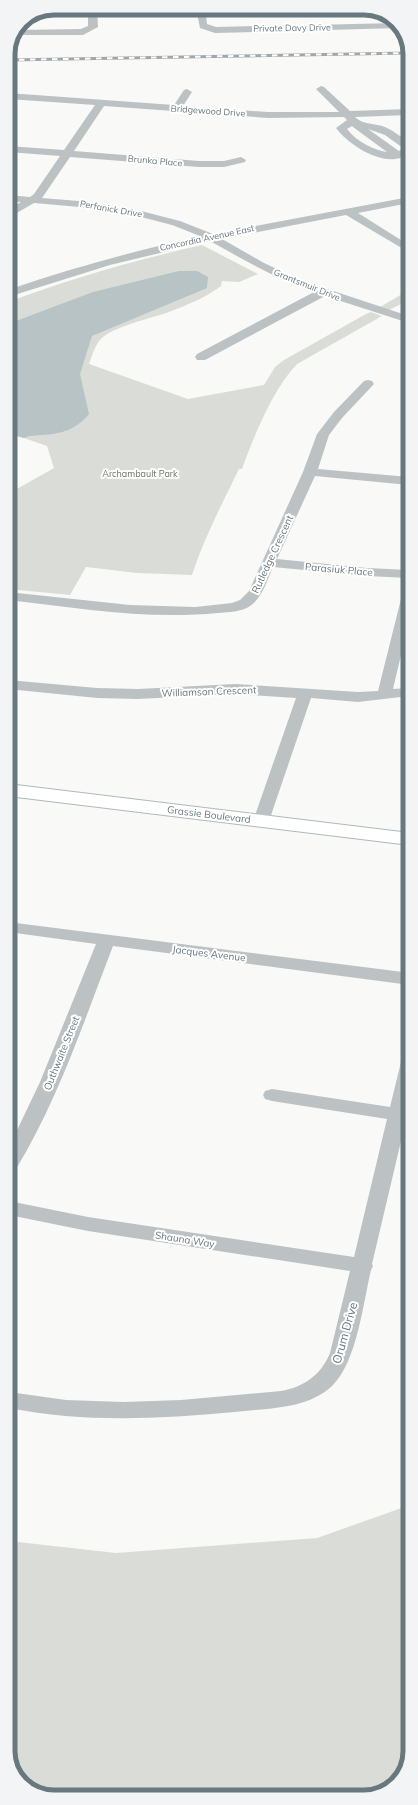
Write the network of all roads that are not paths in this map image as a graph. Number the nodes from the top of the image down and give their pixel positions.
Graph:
1 (92, 15) edge
2 (201, 15) edge
3 (391, 26) edge
4 (21, 33) edge
5 (321, 89) dead end
6 (187, 92) dead end
7 (15, 97) edge
8 (101, 103) junction
9 (177, 108) junction
10 (403, 113) edge
11 (352, 120) junction
12 (15, 150) edge
13 (68, 154) junction
14 (398, 155) junction
15 (403, 158) edge
16 (241, 160) dead end
17 (15, 199) edge
18 (33, 200) junction
19 (403, 201) edge
20 (15, 211) edge
21 (348, 211) junction
22 (210, 237) junction
23 (403, 246) edge
24 (15, 292) edge
25 (323, 292) junction
26 (403, 318) edge
27 (201, 357) dead end
28 (368, 384) dead end
29 (310, 472) junction
30 (403, 480) edge
31 (268, 562) junction
32 (403, 574) edge
33 (15, 597) edge
34 (403, 618) edge
35 (15, 685) edge
36 (403, 693) edge
37 (305, 694) junction
38 (385, 694) junction
39 (15, 791) edge
40 (261, 820) junction
41 (403, 838) edge
42 (15, 928) edge
43 (107, 939) junction
44 (403, 978) edge
45 (403, 1090) edge
46 (272, 1095) dead end
47 (397, 1114) junction
48 (15, 1152) edge
49 (15, 1209) edge
50 (363, 1266) junction
51 (15, 1401) edge

1 - 4 street
2 - 3 street, Private Davy Drive
5 - 11 street
6 - 9 street
7 - 8 street, Bridgewood Drive
8 - 9 street, Bridgewood Drive
8 - 13 street
9 - 11 street, Bridgewood Drive
10 - 11 street, Bridgewood Drive
11 - 14 street
11 - 14 street
12 - 13 street, Brunka Place
13 - 16 street, Brunka Place
13 - 18 street
14 - 15 street
17 - 18 street, Perfanick Drive
18 - 20 street
18 - 22 street, Perfanick Drive
19 - 21 street, Concordia Avenue East
21 - 22 street, Concordia Avenue East
21 - 23 street
22 - 24 street, Concordia Avenue East
22 - 25 street, Grantsmuir Drive
25 - 26 street, Grantsmuir Drive
25 - 27 street
28 - 29 street, Rutledge Crescent
29 - 30 street
29 - 31 street, Rutledge Crescent
31 - 32 street, Parasiuk Place
31 - 33 street, Rutledge Crescent
34 - 38 street
35 - 37 street, Williamson Crescent
36 - 38 street, Williamson Crescent
37 - 38 street, Williamson Crescent
37 - 40 street
39 - 40 main road, Grassie Boulevard
40 - 41 main road, Grassie Boulevard
42 - 43 street, Jacques Avenue
43 - 44 street, Jacques Avenue
43 - 48 street, Outhwaite Street
45 - 47 street, Orum Drive
46 - 47 street
47 - 50 street, Orum Drive
49 - 50 street, Shauna Way
50 - 51 street, Orum Drive

